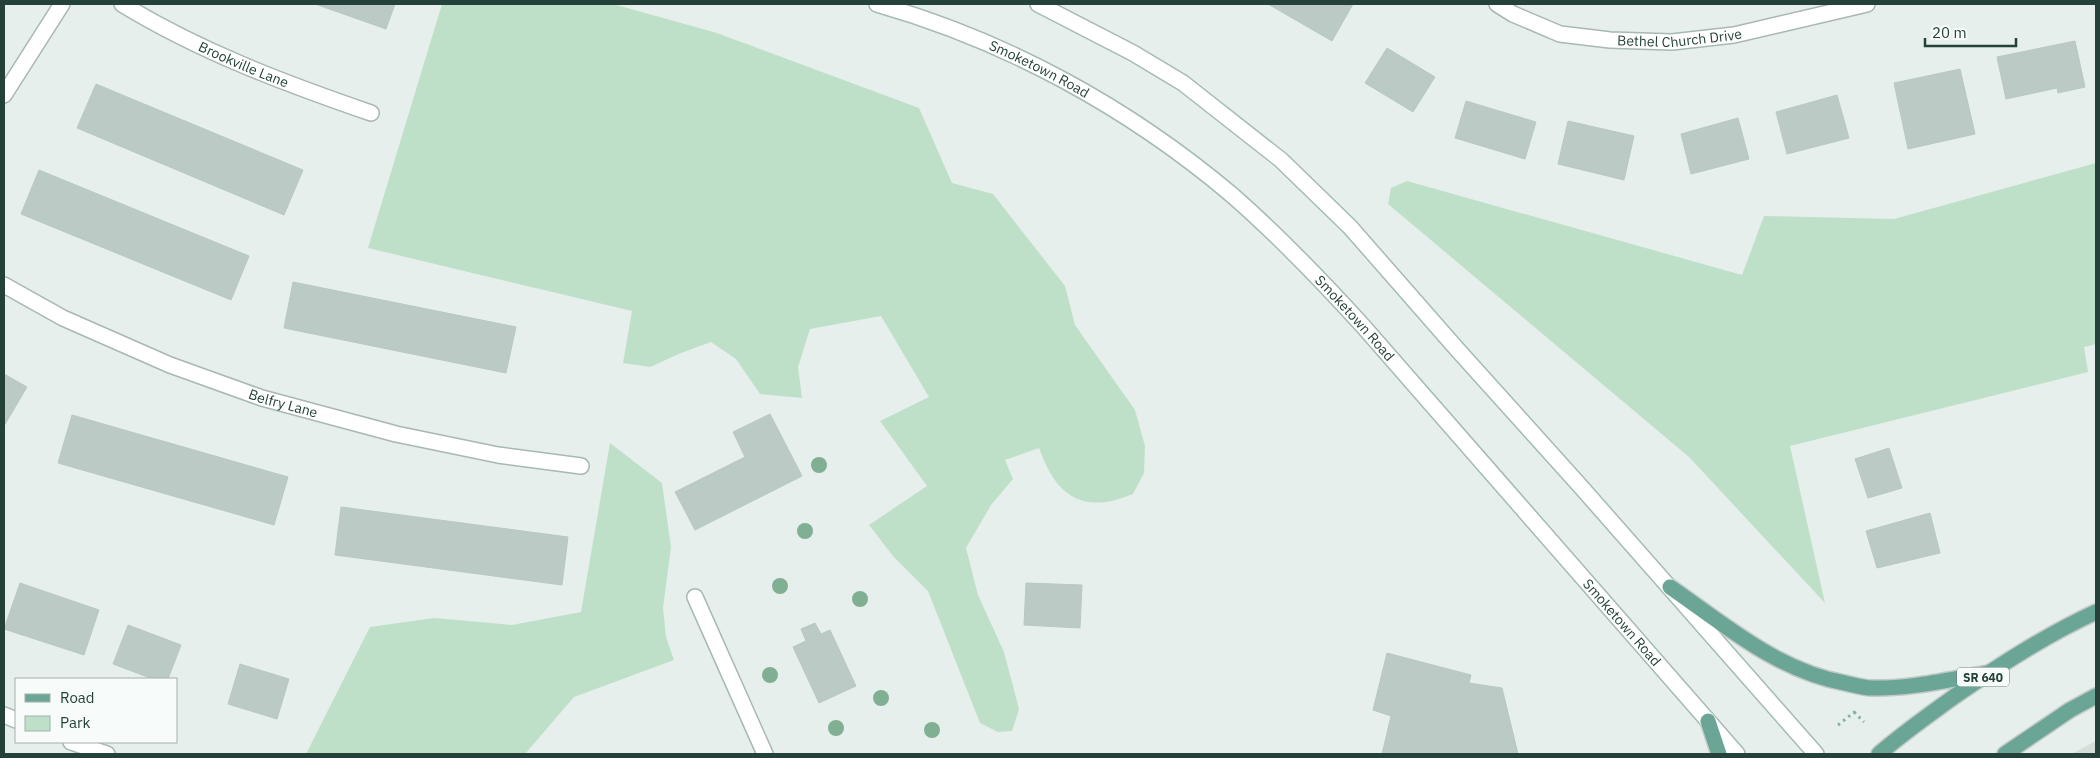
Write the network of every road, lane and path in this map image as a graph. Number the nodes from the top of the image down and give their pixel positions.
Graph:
1 (62, 4) edge
2 (122, 4) edge
3 (877, 4) edge
4 (1496, 4) edge
5 (1867, 4) edge
6 (1045, 5) edge
7 (4, 95) edge
8 (371, 113) dead end
9 (4, 286) edge
10 (581, 466) dead end
11 (1670, 587) junction
12 (695, 597) dead end
13 (2096, 612) edge
14 (1989, 673) junction
15 (2096, 696) edge
16 (1860, 707) dead end
17 (1854, 712) junction
18 (1708, 721) junction
19 (1864, 722) dead end
20 (1838, 725) dead end
21 (74, 743) edge
22 (107, 754) edge
23 (765, 754) edge
24 (1719, 754) edge
25 (1737, 754) edge
26 (1816, 754) edge
27 (1879, 754) edge
28 (2005, 754) edge

1 - 7 main road
2 - 8 main road, Brookville Lane
3 - 18 main road, Smoketown Road
4 - 5 main road, Bethel Church Drive
6 - 11 main road
9 - 10 main road, Belfry Lane
11 - 14 main road
11 - 26 main road
12 - 23 main road
13 - 14 main road, SR 640
14 - 27 main road, SR 640
15 - 28 main road
16 - 17 path
17 - 19 path
17 - 20 path
18 - 24 main road
18 - 25 main road, Smoketown Road
21 - 22 main road

